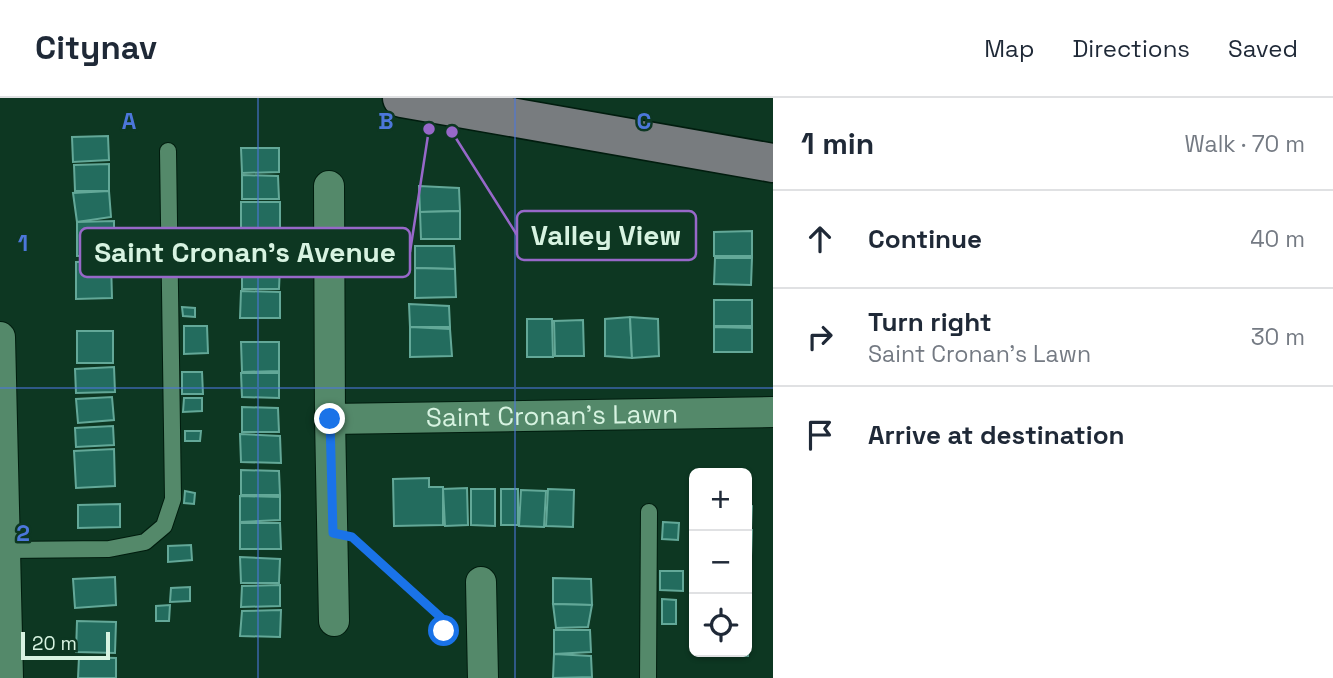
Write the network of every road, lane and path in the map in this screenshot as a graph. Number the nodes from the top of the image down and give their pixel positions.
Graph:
1 (402, 98) edge
2 (168, 151) dead end
3 (773, 163) edge
4 (329, 186) dead end
5 (0, 337) edge
6 (0, 365) edge
7 (773, 412) edge
8 (330, 419) junction
9 (649, 512) dead end
10 (333, 533) junction
11 (5, 550) junction
12 (481, 582) dead end
13 (334, 621) dead end
14 (482, 627) junction
15 (8, 678) edge
16 (483, 678) edge
17 (648, 678) edge

1 - 3 street
2 - 11 lane
4 - 8 street
5 - 6 street
6 - 11 street
7 - 8 street, Saint Cronan's Lawn
8 - 10 street
9 - 17 lane
10 - 13 street
10 - 14 path
11 - 15 street
12 - 14 street
14 - 16 street

